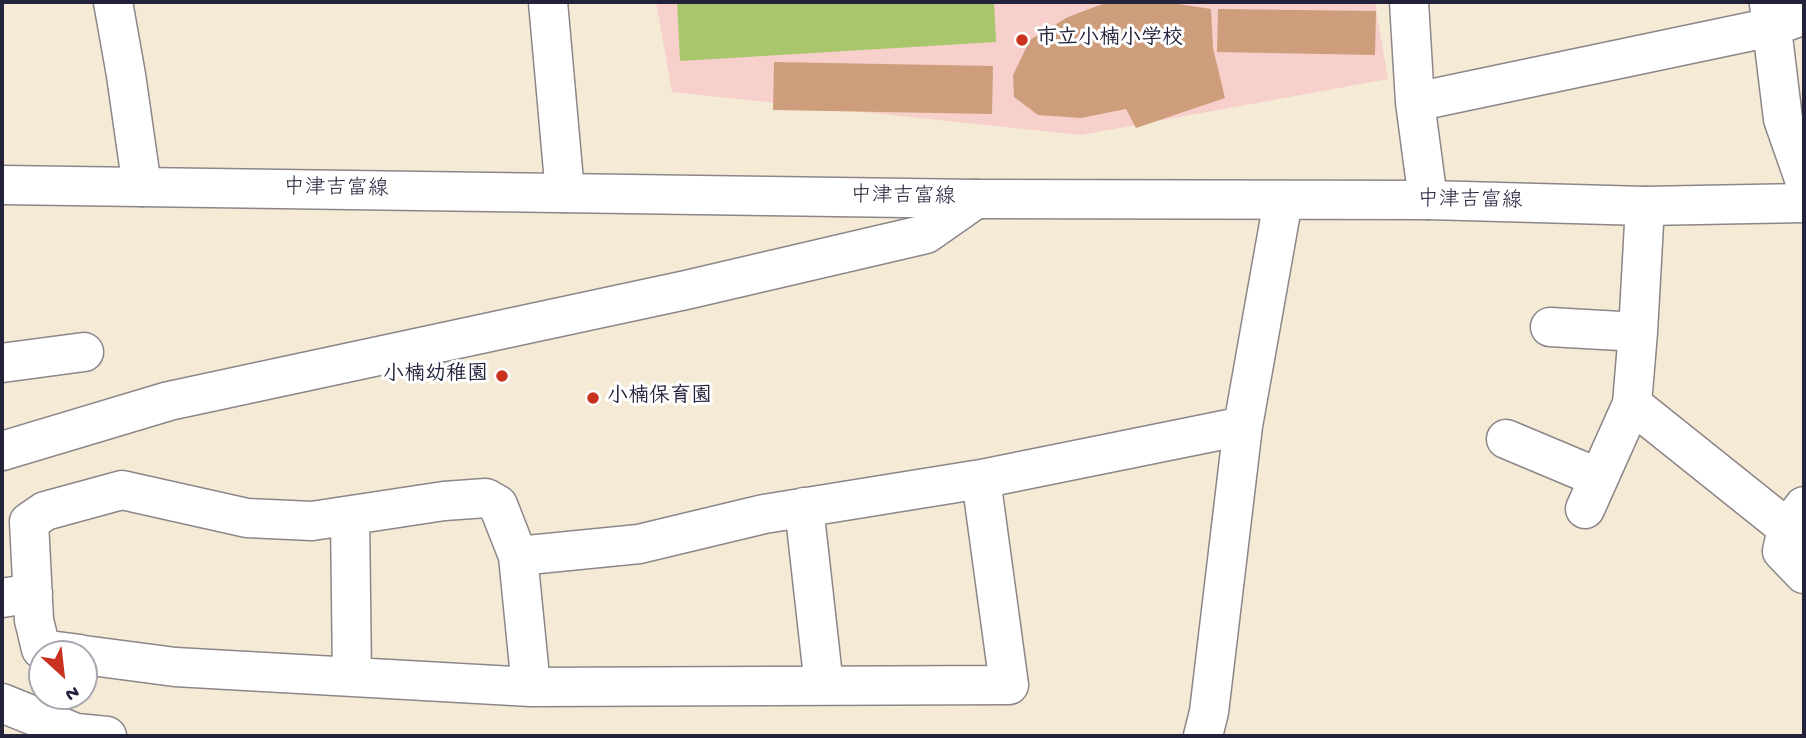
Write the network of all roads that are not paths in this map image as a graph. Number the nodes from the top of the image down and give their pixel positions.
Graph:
1 (113, 2) edge
2 (548, 2) edge
3 (1409, 2) edge
4 (1782, 15) edge
5 (1415, 102) junction
6 (1804, 180) edge
7 (2, 185) edge
8 (142, 187) junction
9 (565, 193) junction
10 (976, 199) junction
11 (1428, 200) junction
12 (1283, 201) junction
13 (1804, 203) edge
14 (1645, 206) junction
15 (1550, 327) dead end
16 (1638, 332) junction
17 (84, 352) dead end
18 (2, 363) edge
19 (1632, 404) junction
20 (1243, 426) junction
21 (1506, 439) dead end
22 (2, 451) edge
23 (981, 479) junction
24 (804, 508) junction
25 (350, 516) junction
26 (1796, 517) edge
27 (518, 556) junction
28 (1804, 574) edge
29 (17, 596) edge
30 (39, 640) edge
31 (98, 656) edge
32 (352, 677) junction
33 (824, 686) junction
34 (531, 687) junction
35 (2, 703) edge
36 (107, 736) edge
37 (1203, 736) edge

1 - 8 street
2 - 9 street
3 - 5 street
4 - 5 street
4 - 6 street
5 - 11 street
7 - 8 street, 中津吉富線
8 - 9 street, 中津吉富線
9 - 10 street, 中津吉富線
10 - 12 street, 中津吉富線
10 - 22 street
11 - 12 street, 中津吉富線
11 - 14 street, 中津吉富線
12 - 20 street
13 - 14 street, 中津吉富線
14 - 16 street
15 - 16 street
16 - 19 street
17 - 18 street
19 - 21 street
19 - 26 street
20 - 23 street
20 - 37 street
23 - 24 street
23 - 33 street
24 - 27 street
24 - 33 street
25 - 27 street
25 - 29 street
25 - 32 street
26 - 28 street
27 - 34 street
29 - 30 street
31 - 32 street
32 - 34 street
33 - 34 street
35 - 36 street

